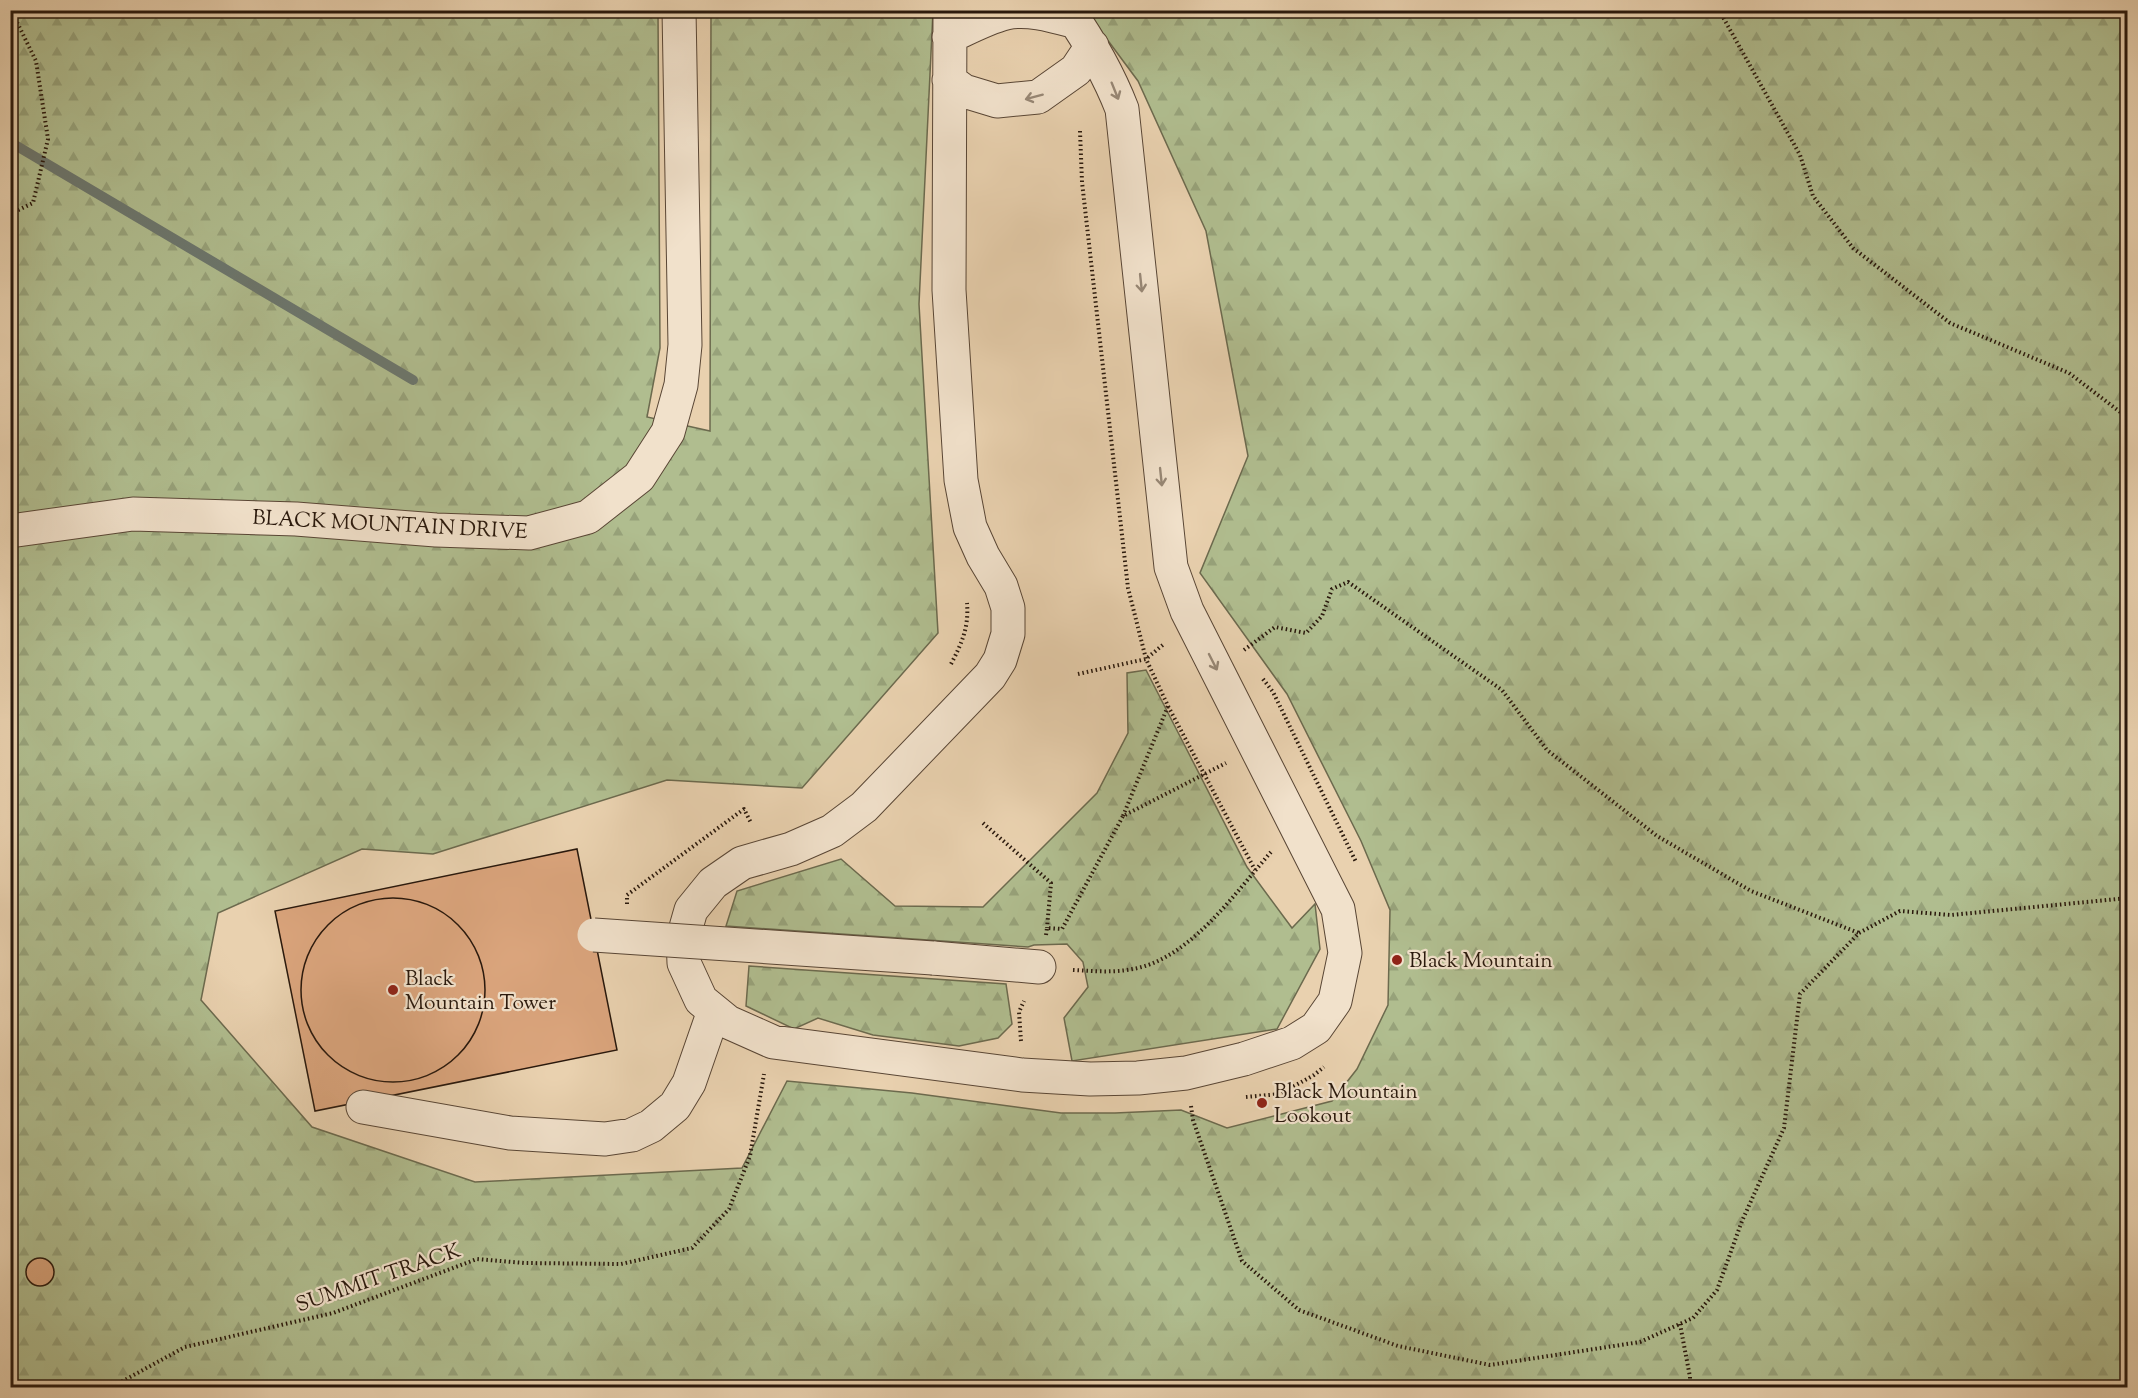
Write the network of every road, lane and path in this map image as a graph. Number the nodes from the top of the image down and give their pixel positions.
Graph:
1 (11, 10) edge
2 (679, 10) edge
3 (1719, 10) edge
4 (950, 24) edge
5 (1078, 26) edge
6 (950, 80) junction
7 (10, 214) edge
8 (2127, 418) edge
9 (10, 531) edge
10 (967, 596) dead end
11 (1241, 652) dead end
12 (948, 668) dead end
13 (1168, 706) dead end
14 (1256, 747) junction
15 (744, 810) dead end
16 (1123, 816) junction
17 (983, 823) dead end
18 (1295, 825) junction
19 (627, 896) dead end
20 (2127, 898) edge
21 (1047, 928) junction
22 (1858, 933) junction
23 (594, 935) dead end
24 (1039, 967) junction
25 (714, 1011) junction
26 (773, 1042) junction
27 (1186, 1073) junction
28 (1022, 1075) junction
29 (363, 1107) dead end
30 (1680, 1324) junction
31 (110, 1388) edge
32 (1690, 1388) edge

1 - 7 path
2 - 9 street, BLACK MOUNTAIN DRIVE
3 - 8 path
4 - 5 street
4 - 6 street
5 -> 6 street
5 -> 14 street
6 - 25 street
10 - 12 path
11 - 22 path
13 - 16 path
14 - 16 path
14 - 18 street
15 - 19 path
16 - 21 path
17 - 21 path
18 - 24 path
18 - 27 street
20 - 22 path
21 - 24 path
22 - 30 path
23 - 24 street, bridge
24 - 28 path
25 - 26 street
25 - 29 street
26 - 28 street
26 - 31 path, SUMMIT TRACK
27 - 28 street
27 - 30 path
30 - 32 path

